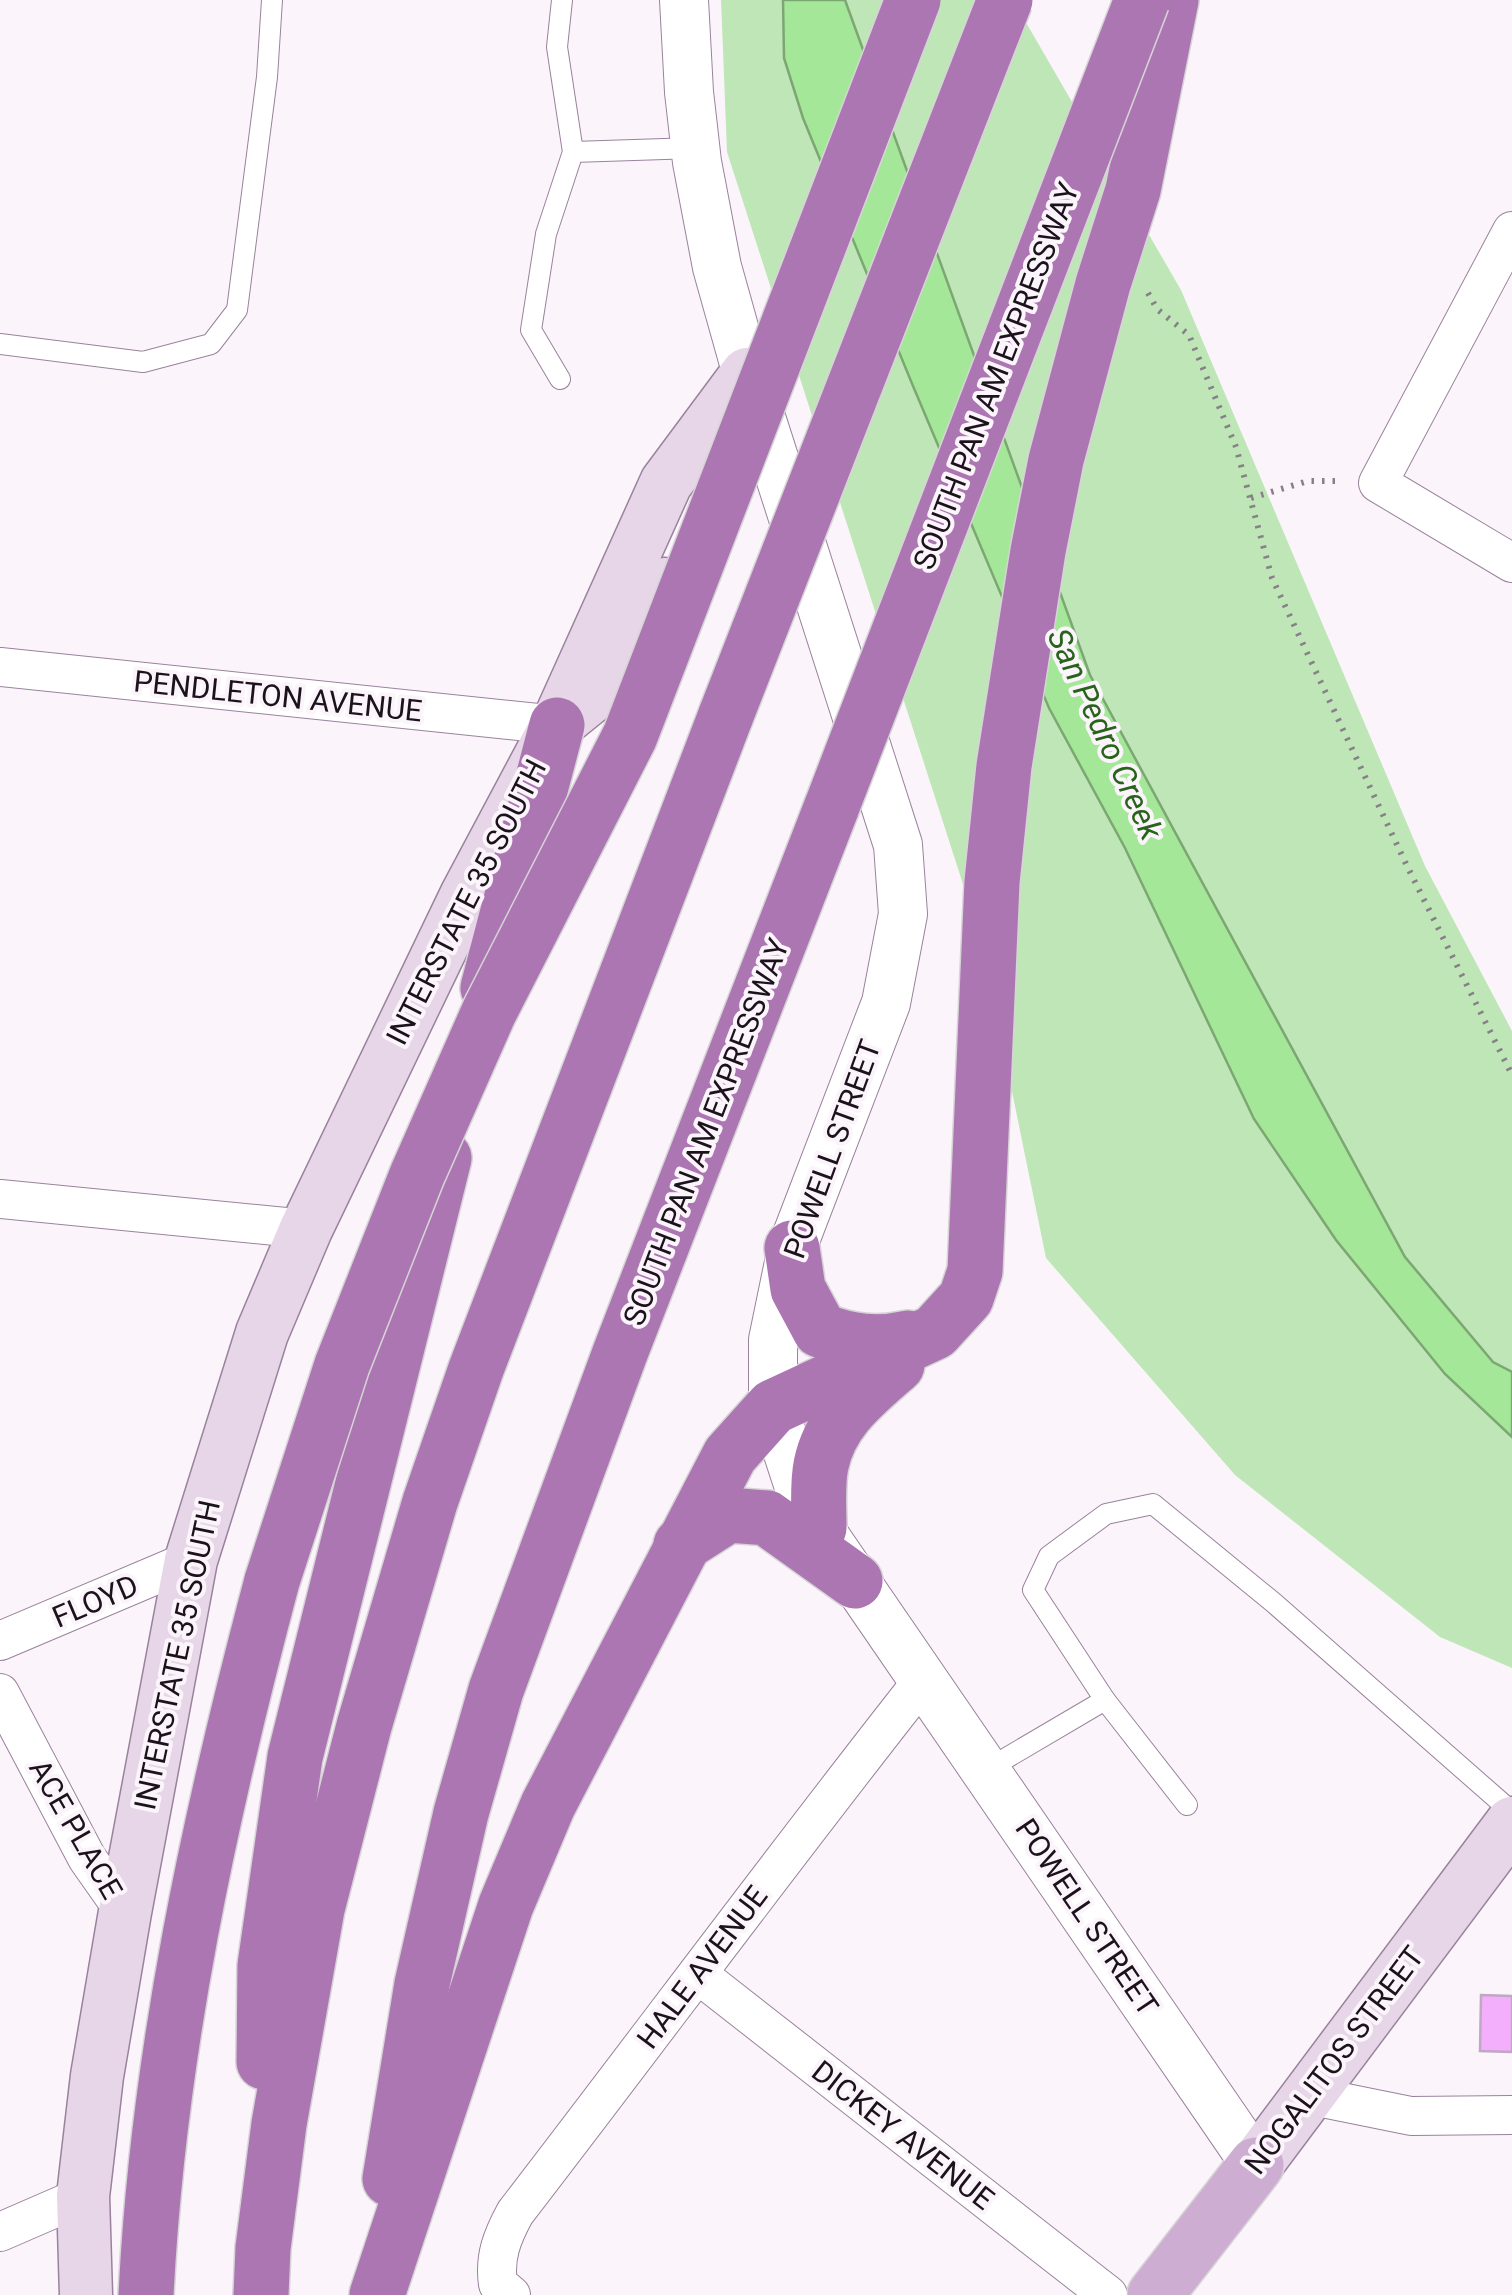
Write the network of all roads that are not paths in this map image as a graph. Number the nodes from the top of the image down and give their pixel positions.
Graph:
1 (272, 0) edge
2 (562, 0) edge
3 (684, 0) edge
4 (913, 0) edge
5 (1004, 0) edge
6 (1142, 0) edge
7 (1170, 0) edge
8 (696, 148) junction
9 (572, 152) junction
10 (1509, 244) edge
11 (0, 344) edge
12 (747, 374) junction
13 (560, 380) dead end
14 (1512, 563) edge
15 (0, 667) edge
16 (556, 725) junction
17 (0, 1199) edge
18 (306, 1229) junction
19 (792, 1248) junction
20 (935, 1332) junction
21 (772, 1407) junction
22 (819, 1528) junction
23 (681, 1545) junction
24 (191, 1560) junction
25 (855, 1581) junction
26 (0, 1641) edge
27 (924, 1680) junction
28 (0, 1692) edge
29 (1105, 1700) junction
30 (986, 1770) junction
31 (1187, 1805) dead end
32 (1512, 1812) edge
33 (1512, 1823) edge
34 (125, 1912) junction
35 (699, 1974) junction
36 (1307, 2096) junction
37 (1512, 2115) edge
38 (1256, 2164) junction
39 (83, 2196) junction
40 (0, 2232) edge
41 (262, 2272) edge
42 (503, 2279) edge
43 (86, 2295) edge
44 (146, 2295) edge
45 (378, 2295) edge
46 (1108, 2295) edge
47 (1155, 2295) edge

1 - 11 lane
2 - 9 lane
3 - 8 street, POWELL STREET
4 - 44 highway, bridge
5 - 41 highway, bridge
6 - 45 highway, SOUTH PAN AM EXPRESSWAY, bridge
7 - 20 highway
8 - 9 lane
8 - 12 street, POWELL STREET
9 - 13 lane
10 - 14 street
12 - 16 main road, INTERSTATE 35 SOUTH
12 - 19 street, POWELL STREET
15 - 16 street, PENDLETON AVENUE
16 - 18 main road, INTERSTATE 35 SOUTH
16 - 41 highway
17 - 18 street
18 - 24 main road, INTERSTATE 35 SOUTH
19 - 20 highway
19 - 21 street, POWELL STREET
20 - 21 highway
20 - 22 highway
21 - 22 street, POWELL STREET
21 - 23 highway
22 - 25 street, POWELL STREET
23 - 25 highway
23 - 45 highway
24 - 26 street, FLOYD
24 - 34 main road, INTERSTATE 35 SOUTH
25 - 27 street, POWELL STREET
27 - 30 street, POWELL STREET
27 - 35 street, HALE AVENUE
28 - 34 street, ACE PLACE
29 - 30 lane
29 - 31 lane
29 - 32 lane
30 - 38 street, POWELL STREET
33 - 36 main road, NOGALITOS STREET
34 - 39 main road, INTERSTATE 35 SOUTH
35 - 42 street, HALE AVENUE
35 - 46 street, DICKEY AVENUE
36 - 37 street
36 - 38 main road, NOGALITOS STREET
38 - 47 main road, NOGALITOS STREET
39 - 40 street
39 - 43 main road, INTERSTATE 35 SOUTH

